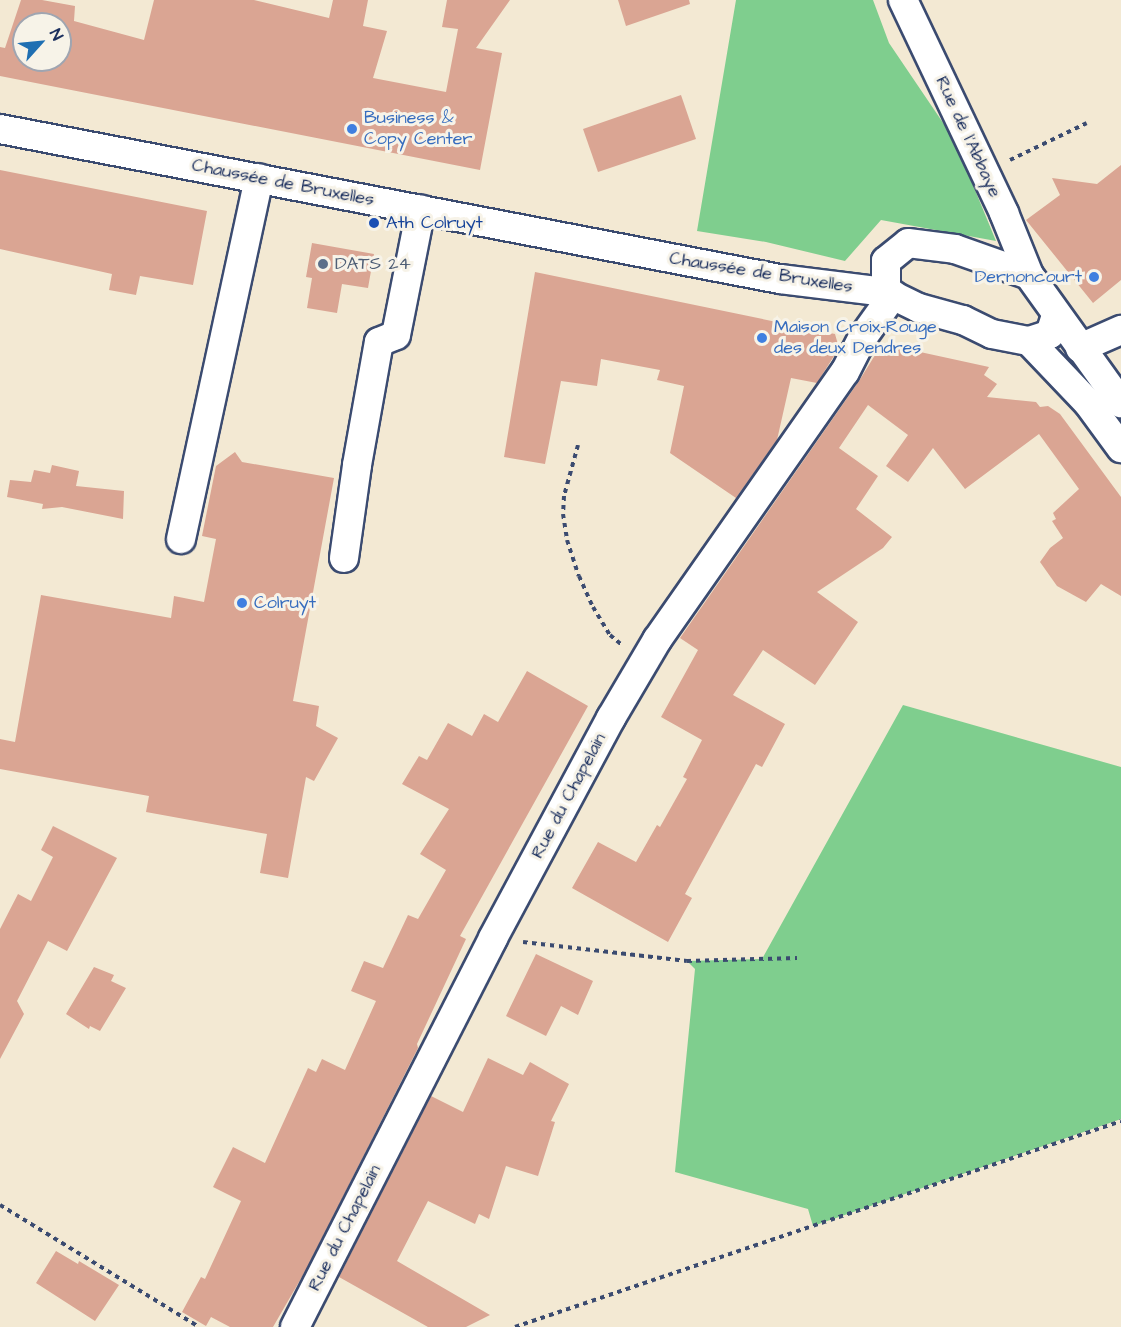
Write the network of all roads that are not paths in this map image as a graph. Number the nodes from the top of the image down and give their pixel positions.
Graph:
1 (903, 0) edge
2 (0, 129) edge
3 (259, 178) junction
4 (421, 209) junction
5 (1029, 275) junction
6 (889, 294) junction
7 (1056, 316) junction
8 (1121, 330) edge
9 (1029, 341) junction
10 (1080, 348) junction
11 (1121, 403) edge
12 (1121, 448) edge
13 (181, 539) dead end
14 (344, 558) dead end
15 (295, 1327) edge

1 - 5 street, Rue de l'Abbaye
2 - 3 street, Chaussée de Bruxelles
3 - 4 street, Chaussée de Bruxelles
3 - 13 street
4 - 6 street, Chaussée de Bruxelles
4 - 14 street
5 - 6 street
5 - 7 street
6 - 9 street, Chaussée de Bruxelles
6 - 15 street, Rue du Chapelain
7 - 9 street
7 - 10 street
8 - 10 street
9 - 12 street
10 - 11 street

